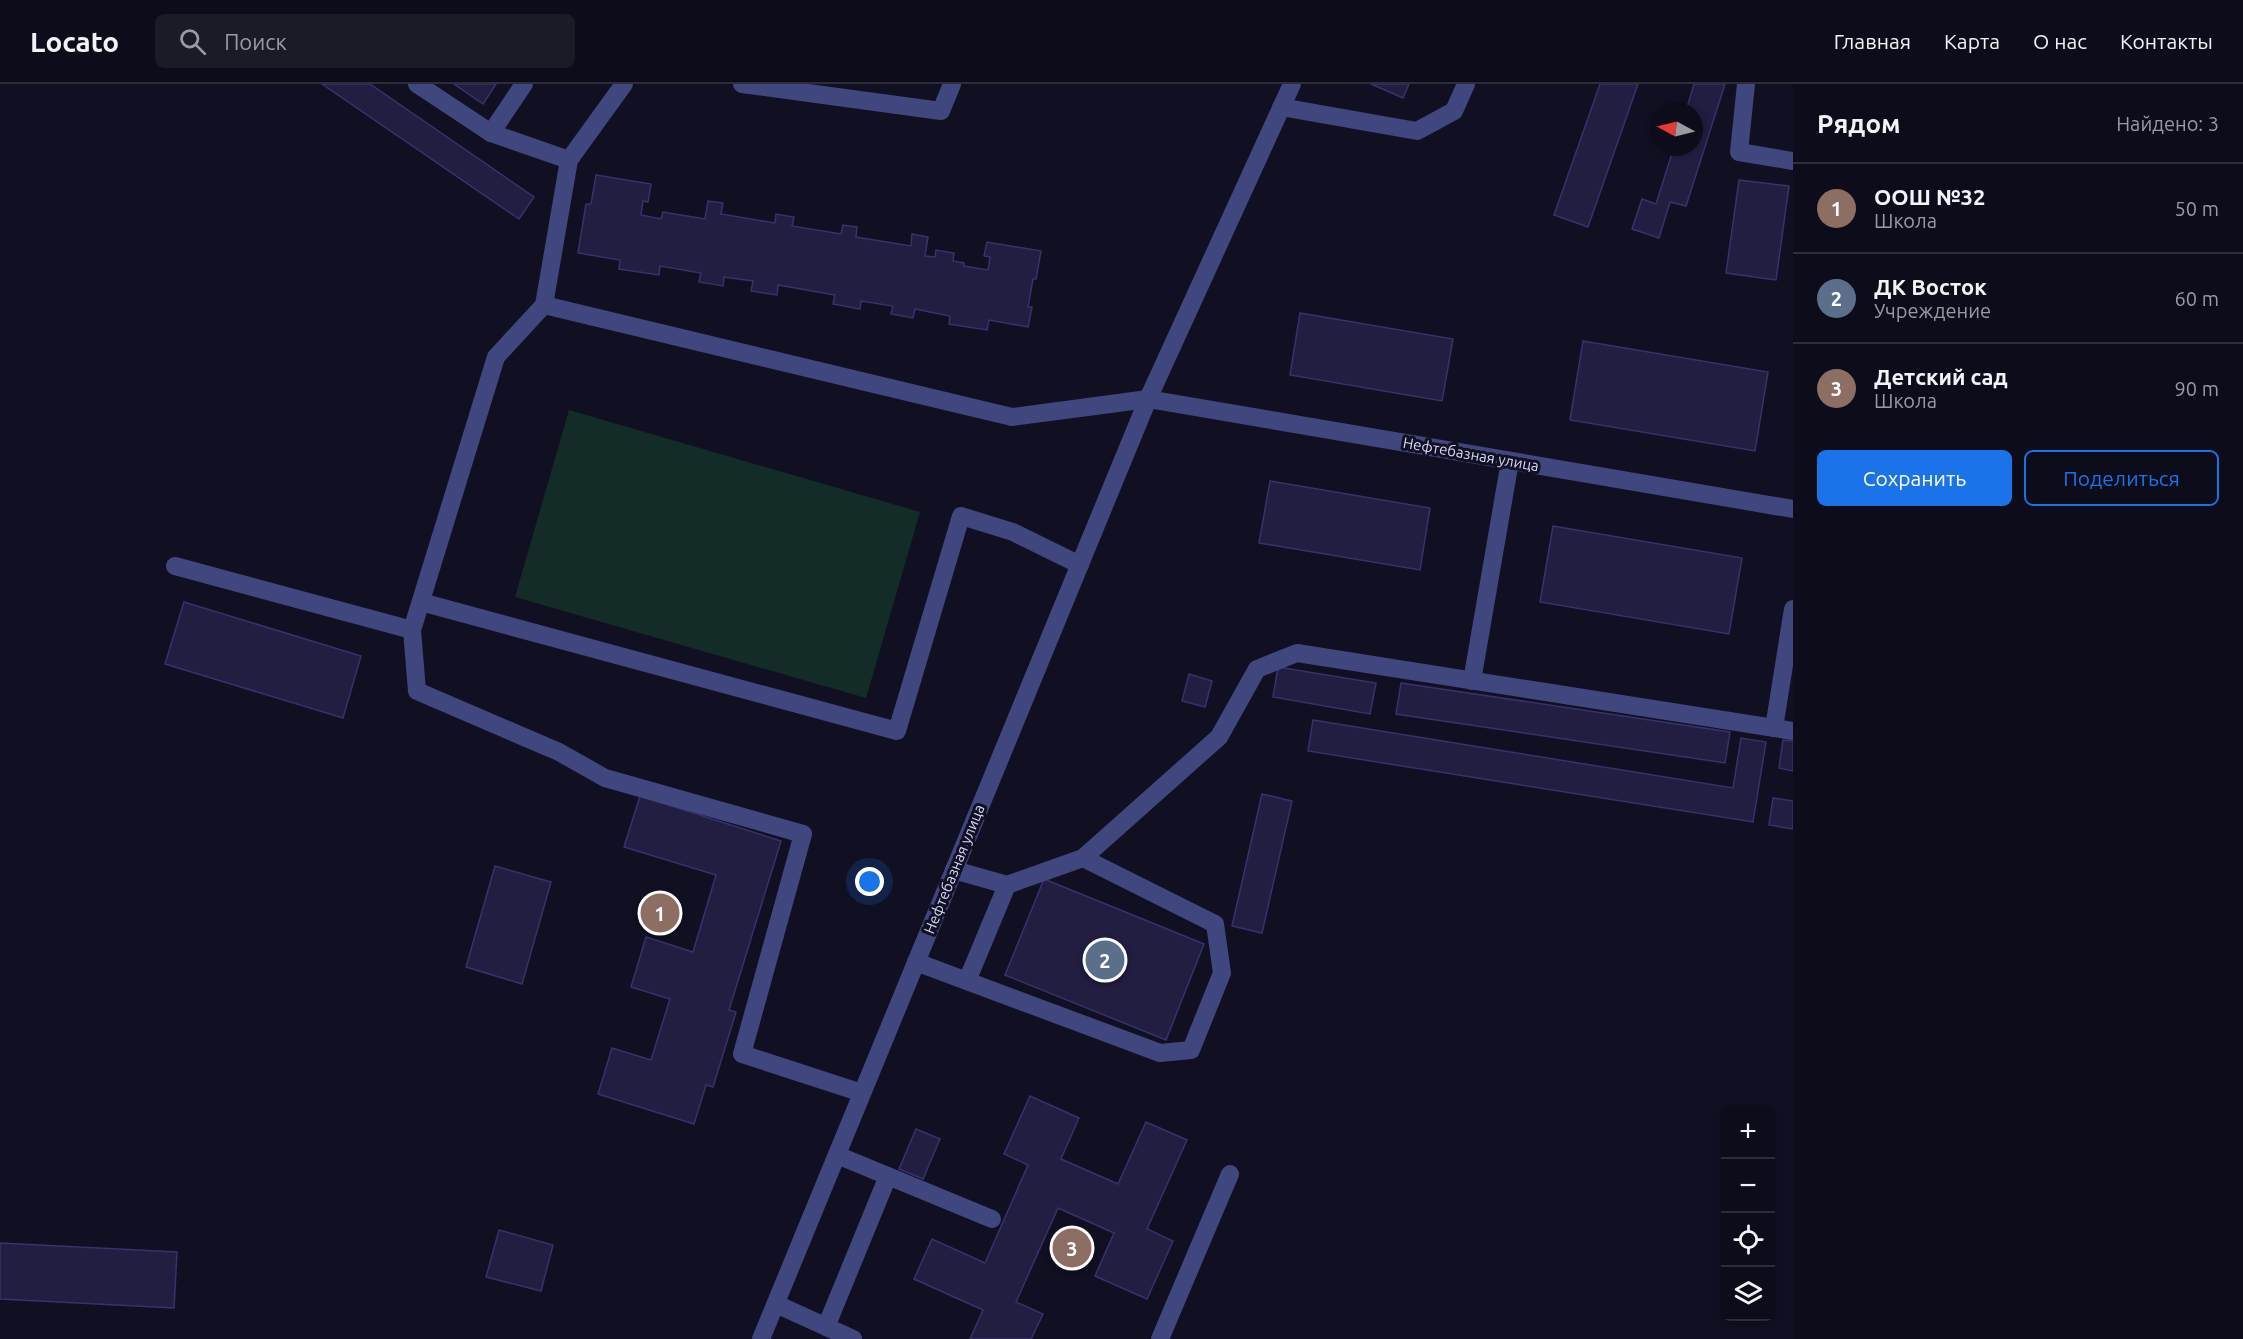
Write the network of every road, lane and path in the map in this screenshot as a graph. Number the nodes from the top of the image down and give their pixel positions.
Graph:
1 (417, 84) edge
2 (524, 84) edge
3 (624, 84) edge
4 (742, 84) edge
5 (952, 84) edge
6 (1292, 84) edge
7 (1466, 84) edge
8 (1746, 84) edge
9 (1281, 107) junction
10 (491, 133) junction
11 (569, 160) junction
12 (1793, 161) edge
13 (544, 305) junction
14 (1148, 399) junction
15 (1510, 461) junction
16 (1793, 509) edge
17 (1080, 565) junction
18 (174, 566) dead end
19 (421, 602) junction
20 (1793, 609) edge
21 (412, 630) junction
22 (1472, 681) junction
23 (1774, 728) junction
24 (1793, 731) edge
25 (1083, 858) junction
26 (954, 870) junction
27 (1007, 885) junction
28 (916, 962) junction
29 (968, 981) junction
30 (862, 1093) junction
31 (837, 1155) junction
32 (1230, 1174) dead end
33 (888, 1176) junction
34 (992, 1219) dead end
35 (776, 1304) junction
36 (826, 1327) junction
37 (761, 1339) edge
38 (853, 1339) edge
39 (1160, 1339) edge

1 - 10 street
2 - 10 street
3 - 11 street
4 - 5 street
6 - 9 street, Нефтебазная улица
7 - 9 street
8 - 12 street
9 - 14 street, Нефтебазная улица
10 - 11 street
11 - 13 street
13 - 14 street
13 - 19 street
14 - 15 street, Нефтебазная улица
14 - 17 street, Нефтебазная улица
15 - 16 street, Нефтебазная улица
15 - 22 street
17 - 19 street
17 - 26 street, Нефтебазная улица
18 - 21 street
19 - 21 street
20 - 23 street
21 - 30 street
22 - 23 street
22 - 25 street
23 - 24 street
25 - 27 street
25 - 29 street
26 - 27 street
26 - 28 street, Нефтебазная улица
27 - 29 street
28 - 29 street
28 - 30 street, Нефтебазная улица
30 - 31 street, Нефтебазная улица
31 - 33 street
31 - 35 street, Нефтебазная улица
32 - 39 street
33 - 34 street
33 - 36 street
35 - 36 street
35 - 37 street, Нефтебазная улица
36 - 38 street

